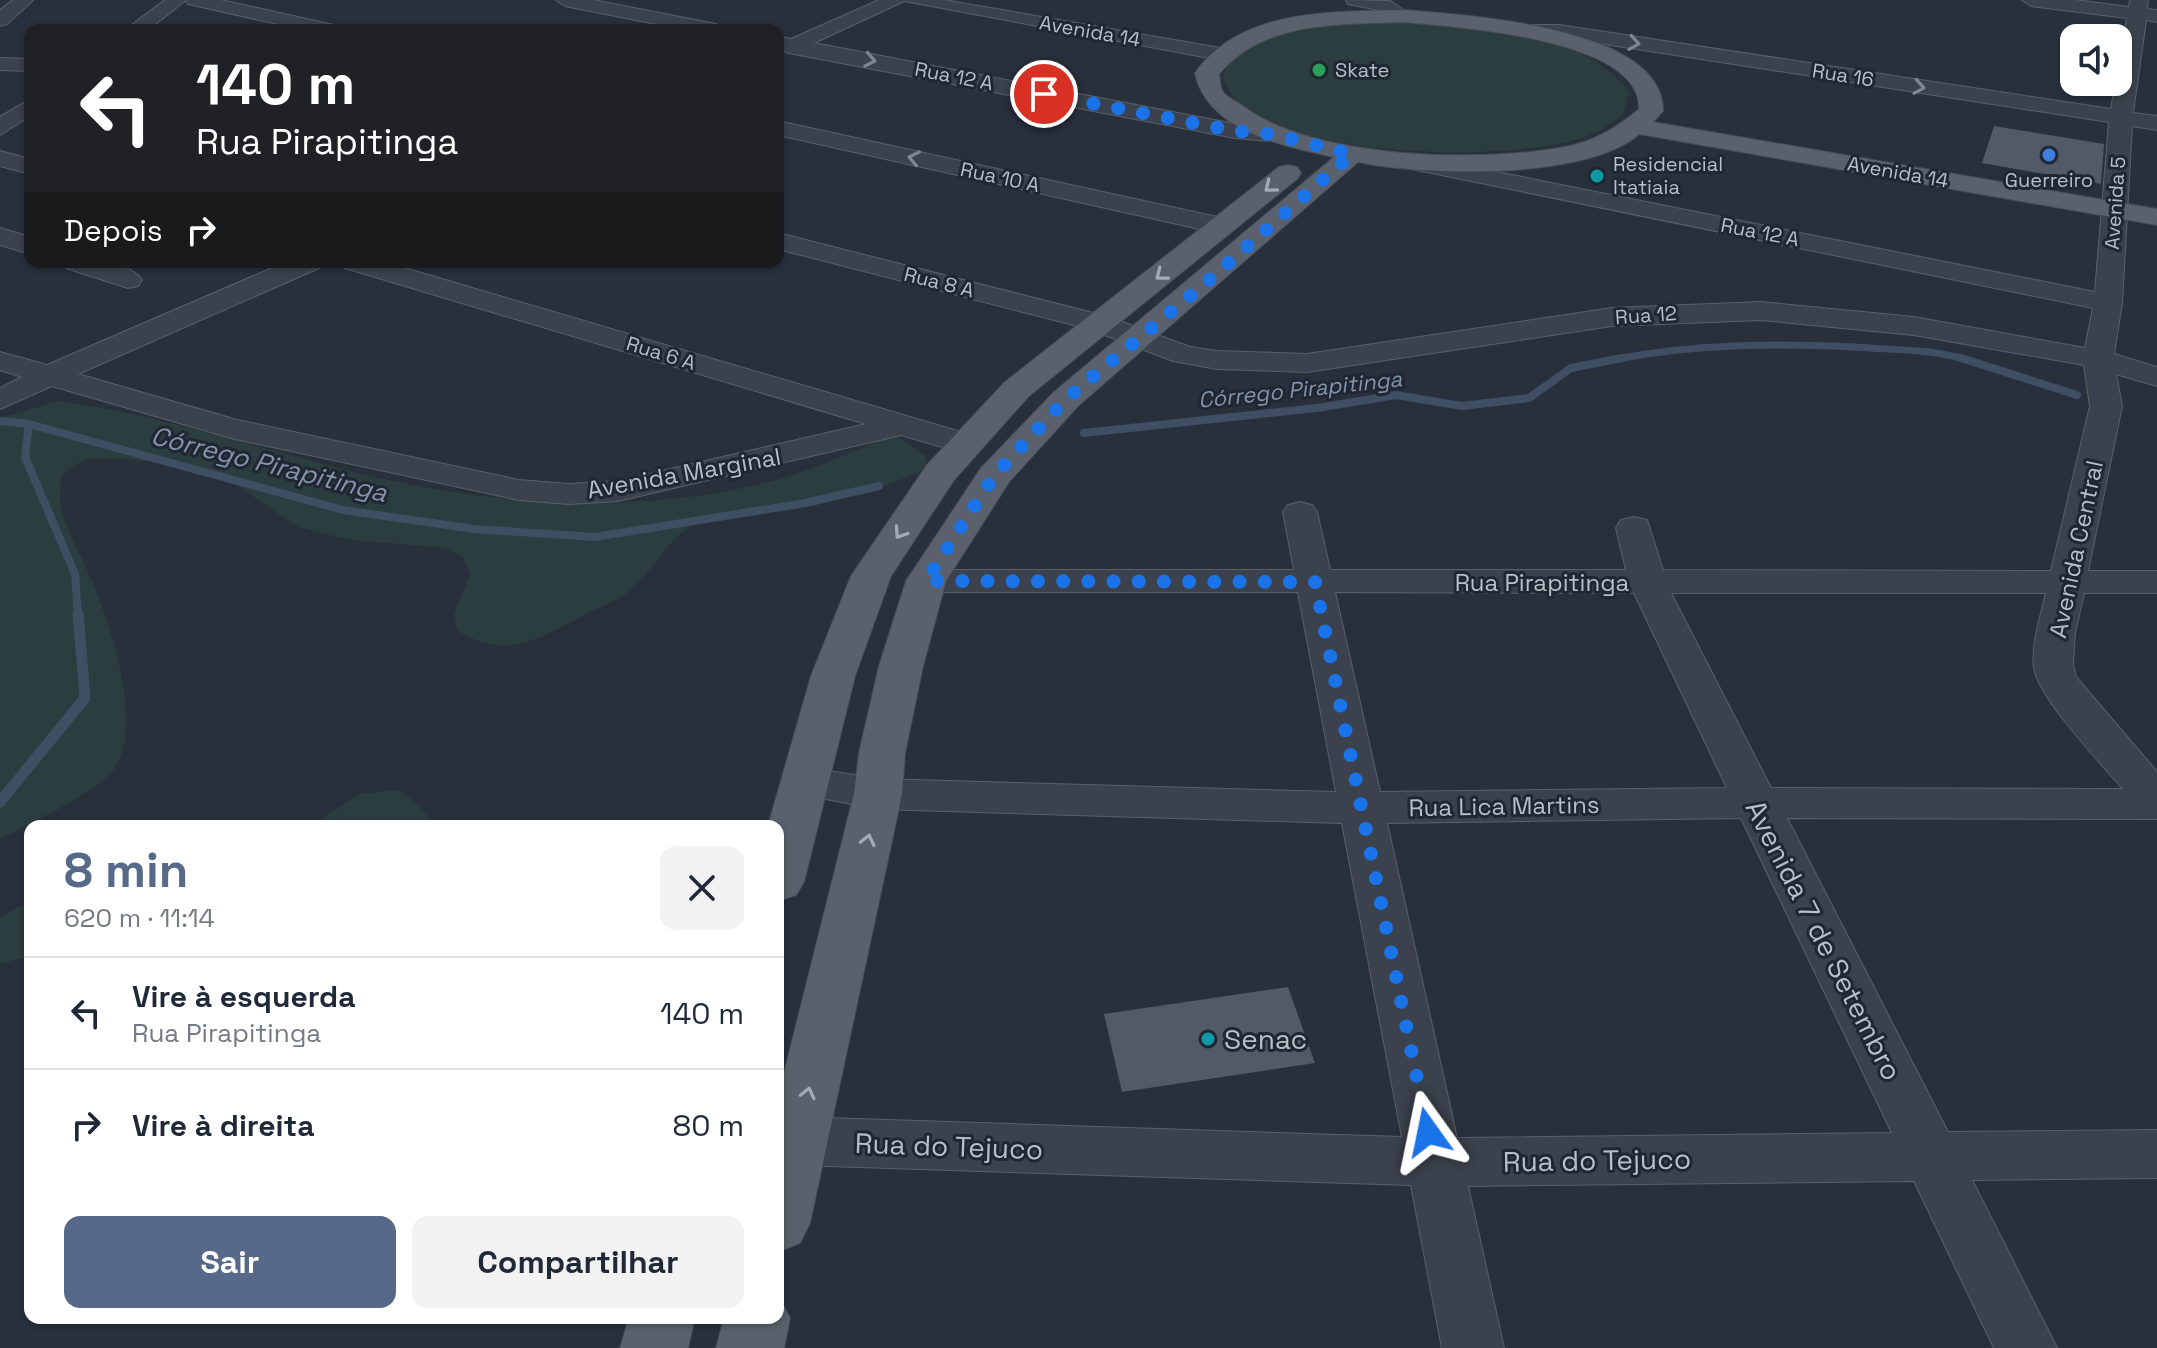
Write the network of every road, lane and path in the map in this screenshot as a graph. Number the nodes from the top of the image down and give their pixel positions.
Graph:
1 (24, 0) edge
2 (177, 0) edge
3 (195, 0) edge
4 (565, 0) edge
5 (895, 0) edge
6 (912, 0) edge
7 (975, 0) edge
8 (1355, 0) edge
9 (1499, 0) edge
10 (2031, 0) edge
11 (2144, 10) edge
12 (1403, 16) junction
13 (0, 20) edge
14 (1473, 21) junction
15 (1522, 22) junction
16 (143, 24) edge
17 (304, 24) edge
18 (686, 24) edge
19 (784, 47) edge
20 (784, 47) edge
21 (1227, 49) junction
22 (0, 64) edge
23 (24, 65) edge
24 (24, 110) edge
25 (2121, 118) junction
26 (1645, 119) junction
27 (2157, 123) edge
28 (0, 128) edge
29 (784, 129) edge
30 (1271, 134) junction
31 (1335, 151) junction
32 (0, 158) edge
33 (1412, 162) junction
34 (24, 165) edge
35 (2157, 199) edge
36 (2116, 201) junction
37 (2157, 217) edge
38 (1222, 226) junction
39 (0, 236) edge
40 (784, 243) edge
41 (24, 244) edge
42 (93, 268) edge
43 (295, 268) edge
44 (375, 268) edge
45 (128, 280) dead end
46 (2108, 303) junction
47 (1118, 330) junction
48 (2098, 359) junction
49 (0, 361) edge
50 (50, 375) junction
51 (2157, 377) edge
52 (0, 400) edge
53 (2106, 406) joint
54 (901, 425) junction
55 (966, 444) junction
56 (1300, 512) dead end
57 (1634, 528) dead end
58 (926, 581) junction
59 (1315, 582) junction
60 (1647, 582) junction
61 (2067, 582) junction
62 (2157, 582) edge
63 (805, 782) junction
64 (878, 794) junction
65 (2157, 802) edge
66 (1755, 803) junction
67 (1361, 808) junction
68 (784, 860) edge
69 (797, 1141) junction
70 (2157, 1154) edge
71 (1933, 1157) junction
72 (1434, 1162) junction
73 (784, 1197) edge
74 (660, 1324) edge
75 (756, 1324) edge
76 (654, 1348) edge
77 (750, 1348) edge
78 (1473, 1348) edge
79 (2026, 1348) edge

1 - 13 street
2 - 16 street
3 - 17 street
4 - 18 street
5 - 19 street
6 - 21 street, Avenida 14
7 - 21 street, Avenida 14
8 - 12 street
9 - 14 main road
10 - 11 street
11 - 25 street, Avenida 5
12 - 14 main road
12 - 21 main road
14 - 15 main road
15 -> 25 street, Rua 16
15 - 26 main road
20 -> 30 street, Rua 12 A
21 - 30 main road
22 - 23 street
24 - 28 street
25 - 27 street, Rua 16
25 - 36 street, Avenida 5
26 - 33 main road
26 - 36 main road, Avenida 14
38 -> 29 street, Rua 10 A
30 - 31 main road
31 - 33 main road
31 -> 38 main road
31 - 47 main road
32 - 34 street
33 - 46 street, Rua 12 A
35 - 36 main road, Avenida 14
36 - 37 main road, Avenida 14
36 - 46 street, Avenida 5
38 -> 47 main road
39 - 41 street
40 - 47 street, Rua 8 A
42 - 45 street
43 - 50 street
44 - 54 street, Rua 6 A
46 - 48 street, Avenida 5
47 - 48 street, Rua 12
47 - 55 main road
47 - 58 main road
48 - 51 street, Rua 12
48 - 53 street, Avenida 5
49 - 50 street, Avenida Marginal
50 - 52 street
50 - 54 street, Avenida Marginal
53 - 61 street, Avenida Central
54 - 55 street, Rua 6 A
55 -> 63 main road
56 - 59 street
57 - 60 street, Avenida 7 de Setembro
58 - 59 street, Rua Pirapitinga
58 - 64 main road
59 - 60 street, Rua Pirapitinga
59 - 67 street
60 - 61 street, Rua Pirapitinga
60 - 66 street, Avenida 7 de Setembro
61 - 62 street, Rua Pirapitinga
61 - 65 street, Avenida Central
63 - 64 street, Rua Lica Martins
63 - 68 main road
64 - 67 street, Rua Lica Martins
69 -> 64 main road
65 - 66 street, Rua Lica Martins
66 - 67 street, Rua Lica Martins
66 - 71 street, Avenida 7 de Setembro
67 - 72 street
69 - 72 street, Rua do Tejuco
69 - 73 main road
70 - 71 street, Rua do Tejuco
71 - 72 street, Rua do Tejuco
71 - 79 street, Avenida 7 de Setembro
72 - 78 street
74 - 76 main road
75 - 77 main road

